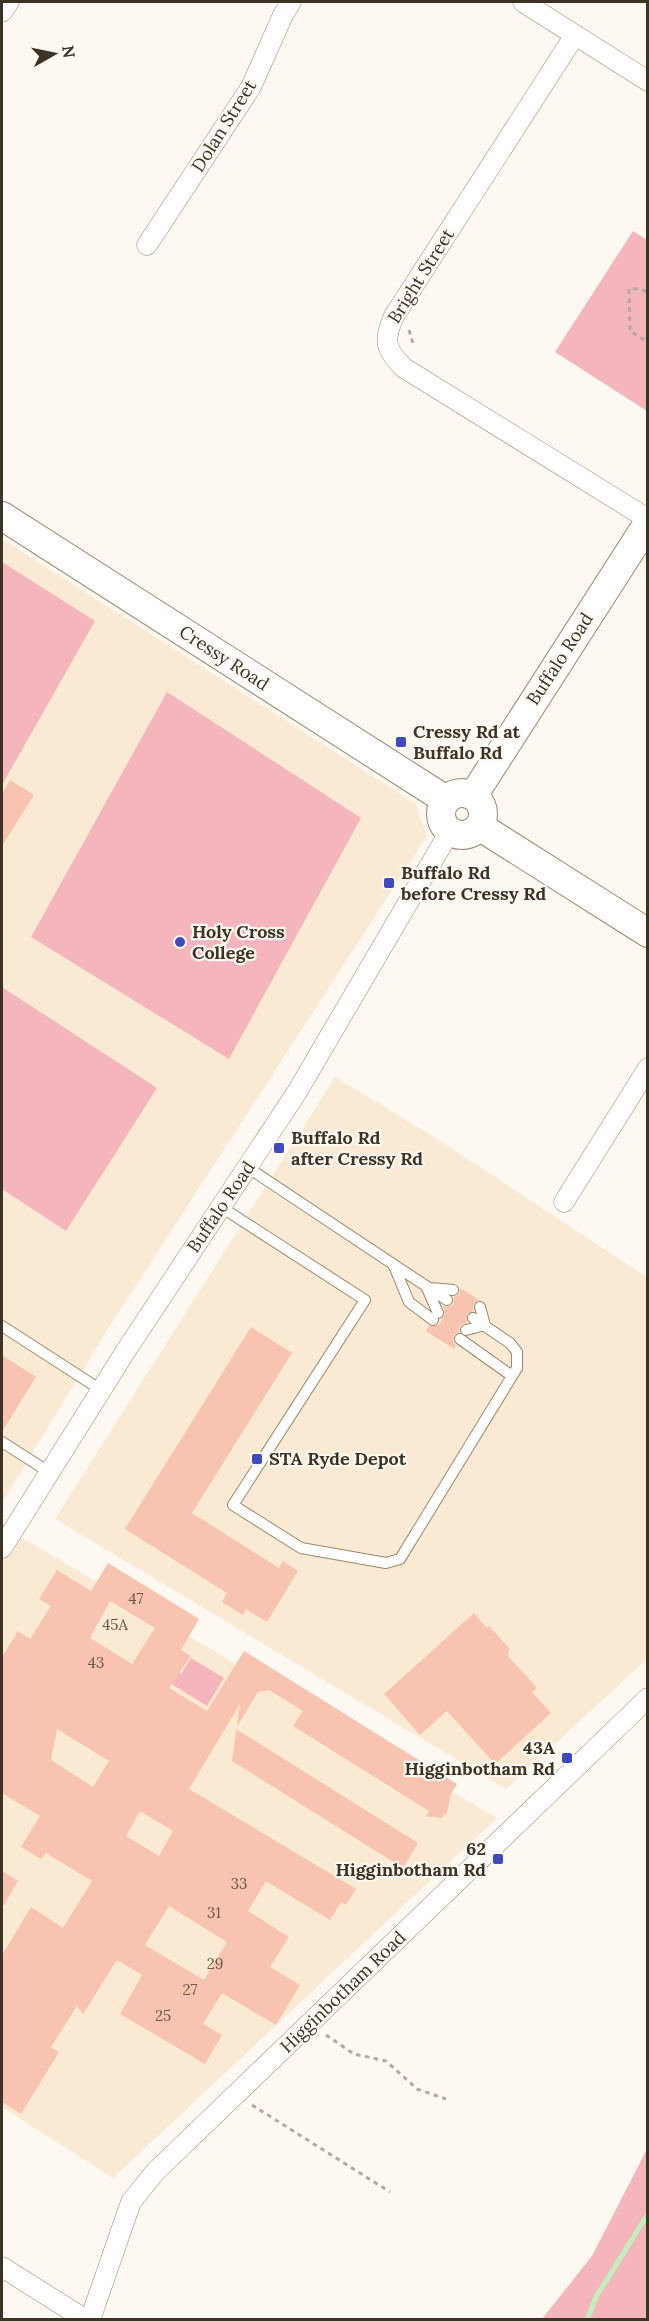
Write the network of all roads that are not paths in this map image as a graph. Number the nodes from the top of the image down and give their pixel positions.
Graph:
1 (9, 2) edge
2 (291, 2) edge
3 (523, 2) edge
4 (2, 12) edge
5 (575, 35) junction
6 (648, 81) edge
7 (147, 245) dead end
8 (2, 516) edge
9 (648, 521) edge
10 (459, 798) junction
11 (479, 826) junction
12 (450, 831) junction
13 (648, 933) edge
14 (648, 1068) edge
15 (248, 1167) junction
16 (564, 1202) dead end
17 (221, 1207) junction
18 (394, 1266) junction
19 (427, 1288) junction
20 (453, 1290) dead end
21 (447, 1300) dead end
22 (480, 1307) dead end
23 (473, 1318) dead end
24 (485, 1325) junction
25 (2, 1326) edge
26 (512, 1376) junction
27 (101, 1390) junction
28 (2, 1442) edge
29 (49, 1472) junction
30 (2, 1548) edge
31 (648, 1698) edge
32 (2, 2267) edge
33 (86, 2319) edge
34 (90, 2319) edge

1 - 4 street
2 - 7 street, Dolan Street
3 - 5 street
5 - 6 street
5 - 9 street, Bright Street
8 - 10 street, Cressy Road
9 - 10 street, Buffalo Road
10 - 11 street
10 - 12 street
11 - 12 street
11 - 13 street
12 - 15 street, Buffalo Road
14 - 16 street
15 - 17 street, Buffalo Road
15 - 18 lane
17 - 26 lane
17 - 27 street, Buffalo Road
18 - 19 lane
18 - 19 lane
19 - 20 lane
19 - 21 lane
22 - 24 lane
23 - 24 lane
24 - 26 lane
24 - 26 lane
25 - 27 lane
27 - 29 street, Buffalo Road
28 - 29 lane
29 - 30 street, Buffalo Road
31 - 34 street, Higginbotham Road
32 - 33 street

